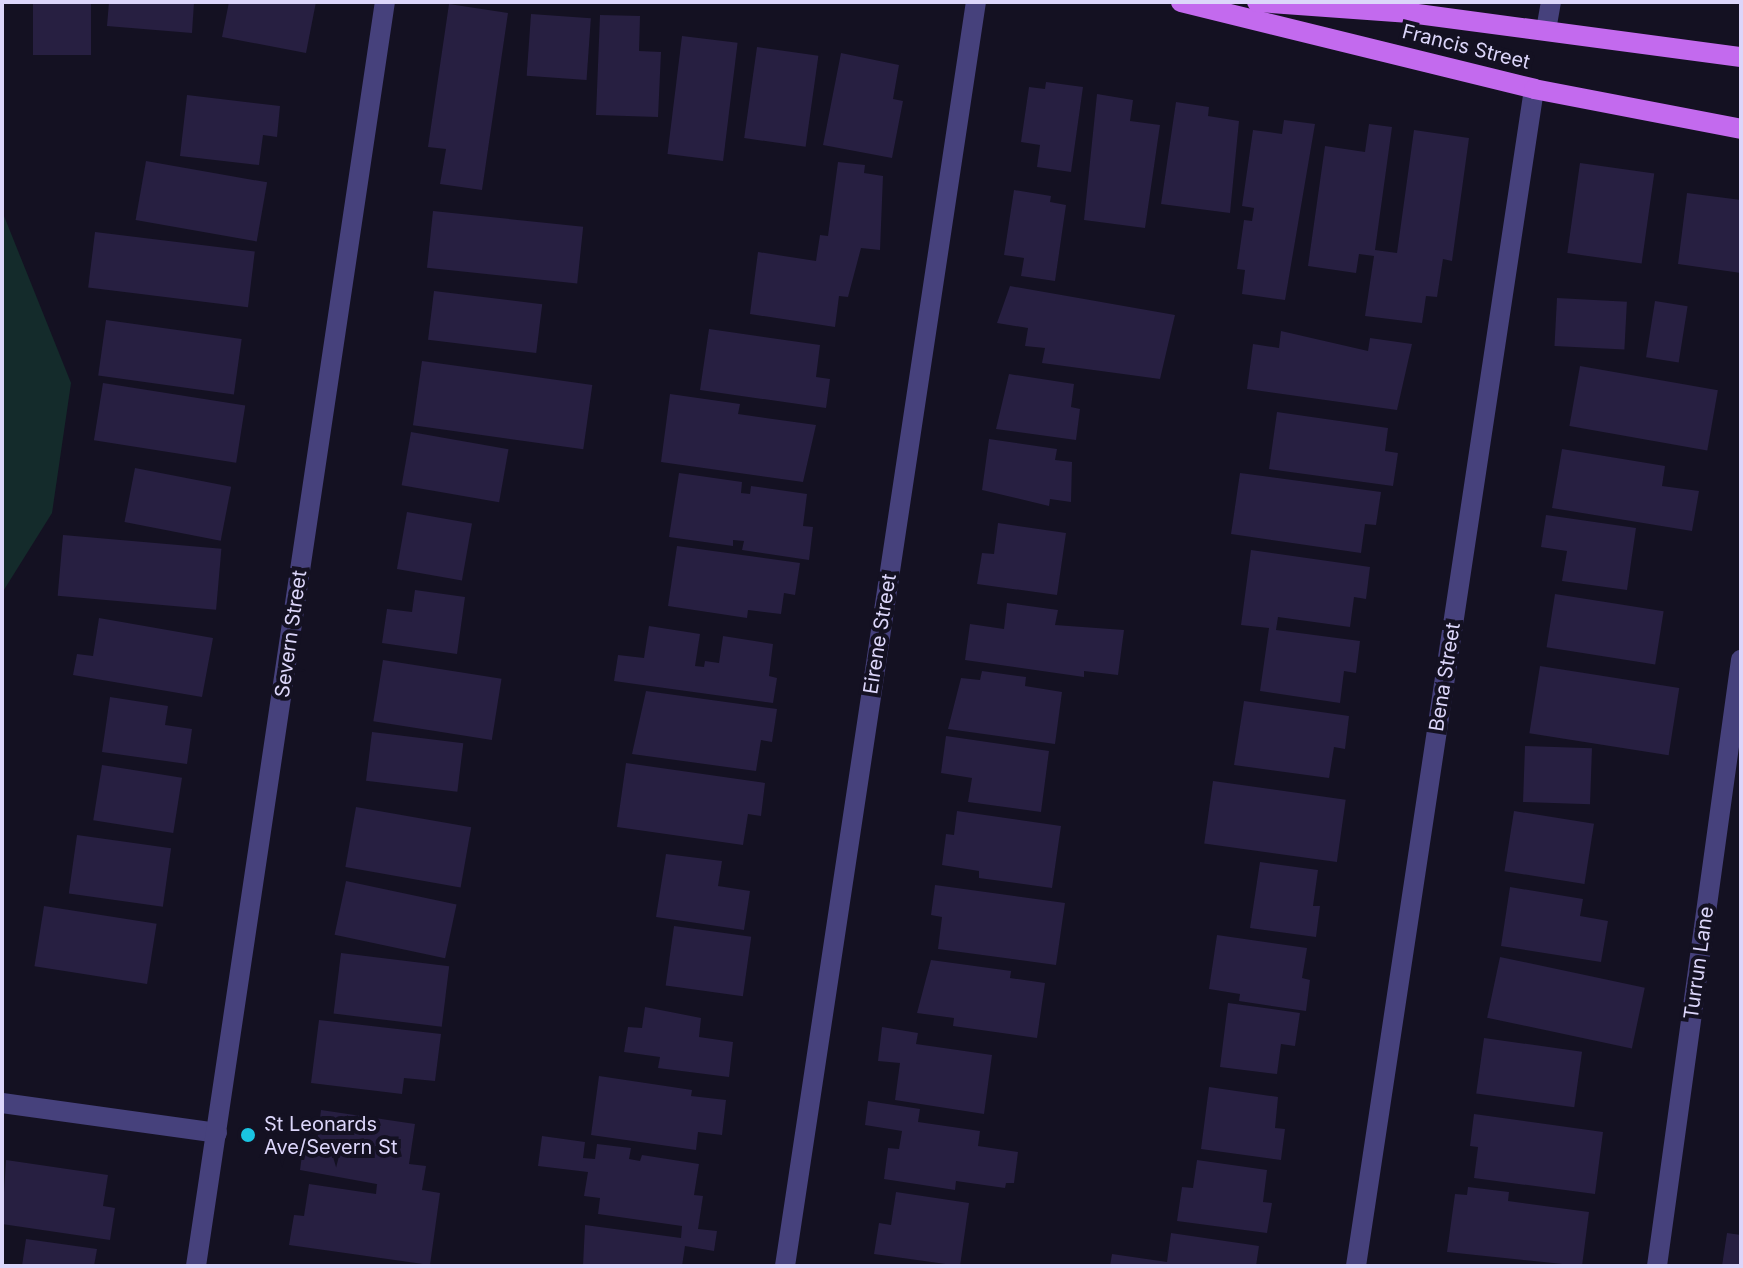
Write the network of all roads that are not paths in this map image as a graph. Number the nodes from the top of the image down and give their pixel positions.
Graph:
1 (385, 2) edge
2 (976, 2) edge
3 (1181, 2) edge
4 (1257, 2) edge
5 (1551, 2) edge
6 (1546, 30) junction
7 (1741, 57) edge
8 (1534, 89) junction
9 (1741, 129) edge
10 (1741, 660) edge
11 (2, 1103) edge
12 (217, 1133) junction
13 (196, 1266) edge
14 (785, 1266) edge
15 (1356, 1266) edge
16 (1657, 1266) edge

1 - 12 street, Severn Street
2 - 14 street, Eirene Street
3 - 8 main road, Francis Street
4 - 6 main road, Francis Street
5 - 6 street
6 - 7 main road, Francis Street
8 - 9 main road, Francis Street
8 - 15 street, Bena Street
10 - 16 street, Turrun Lane
11 - 12 street
12 - 13 street, Severn Street

